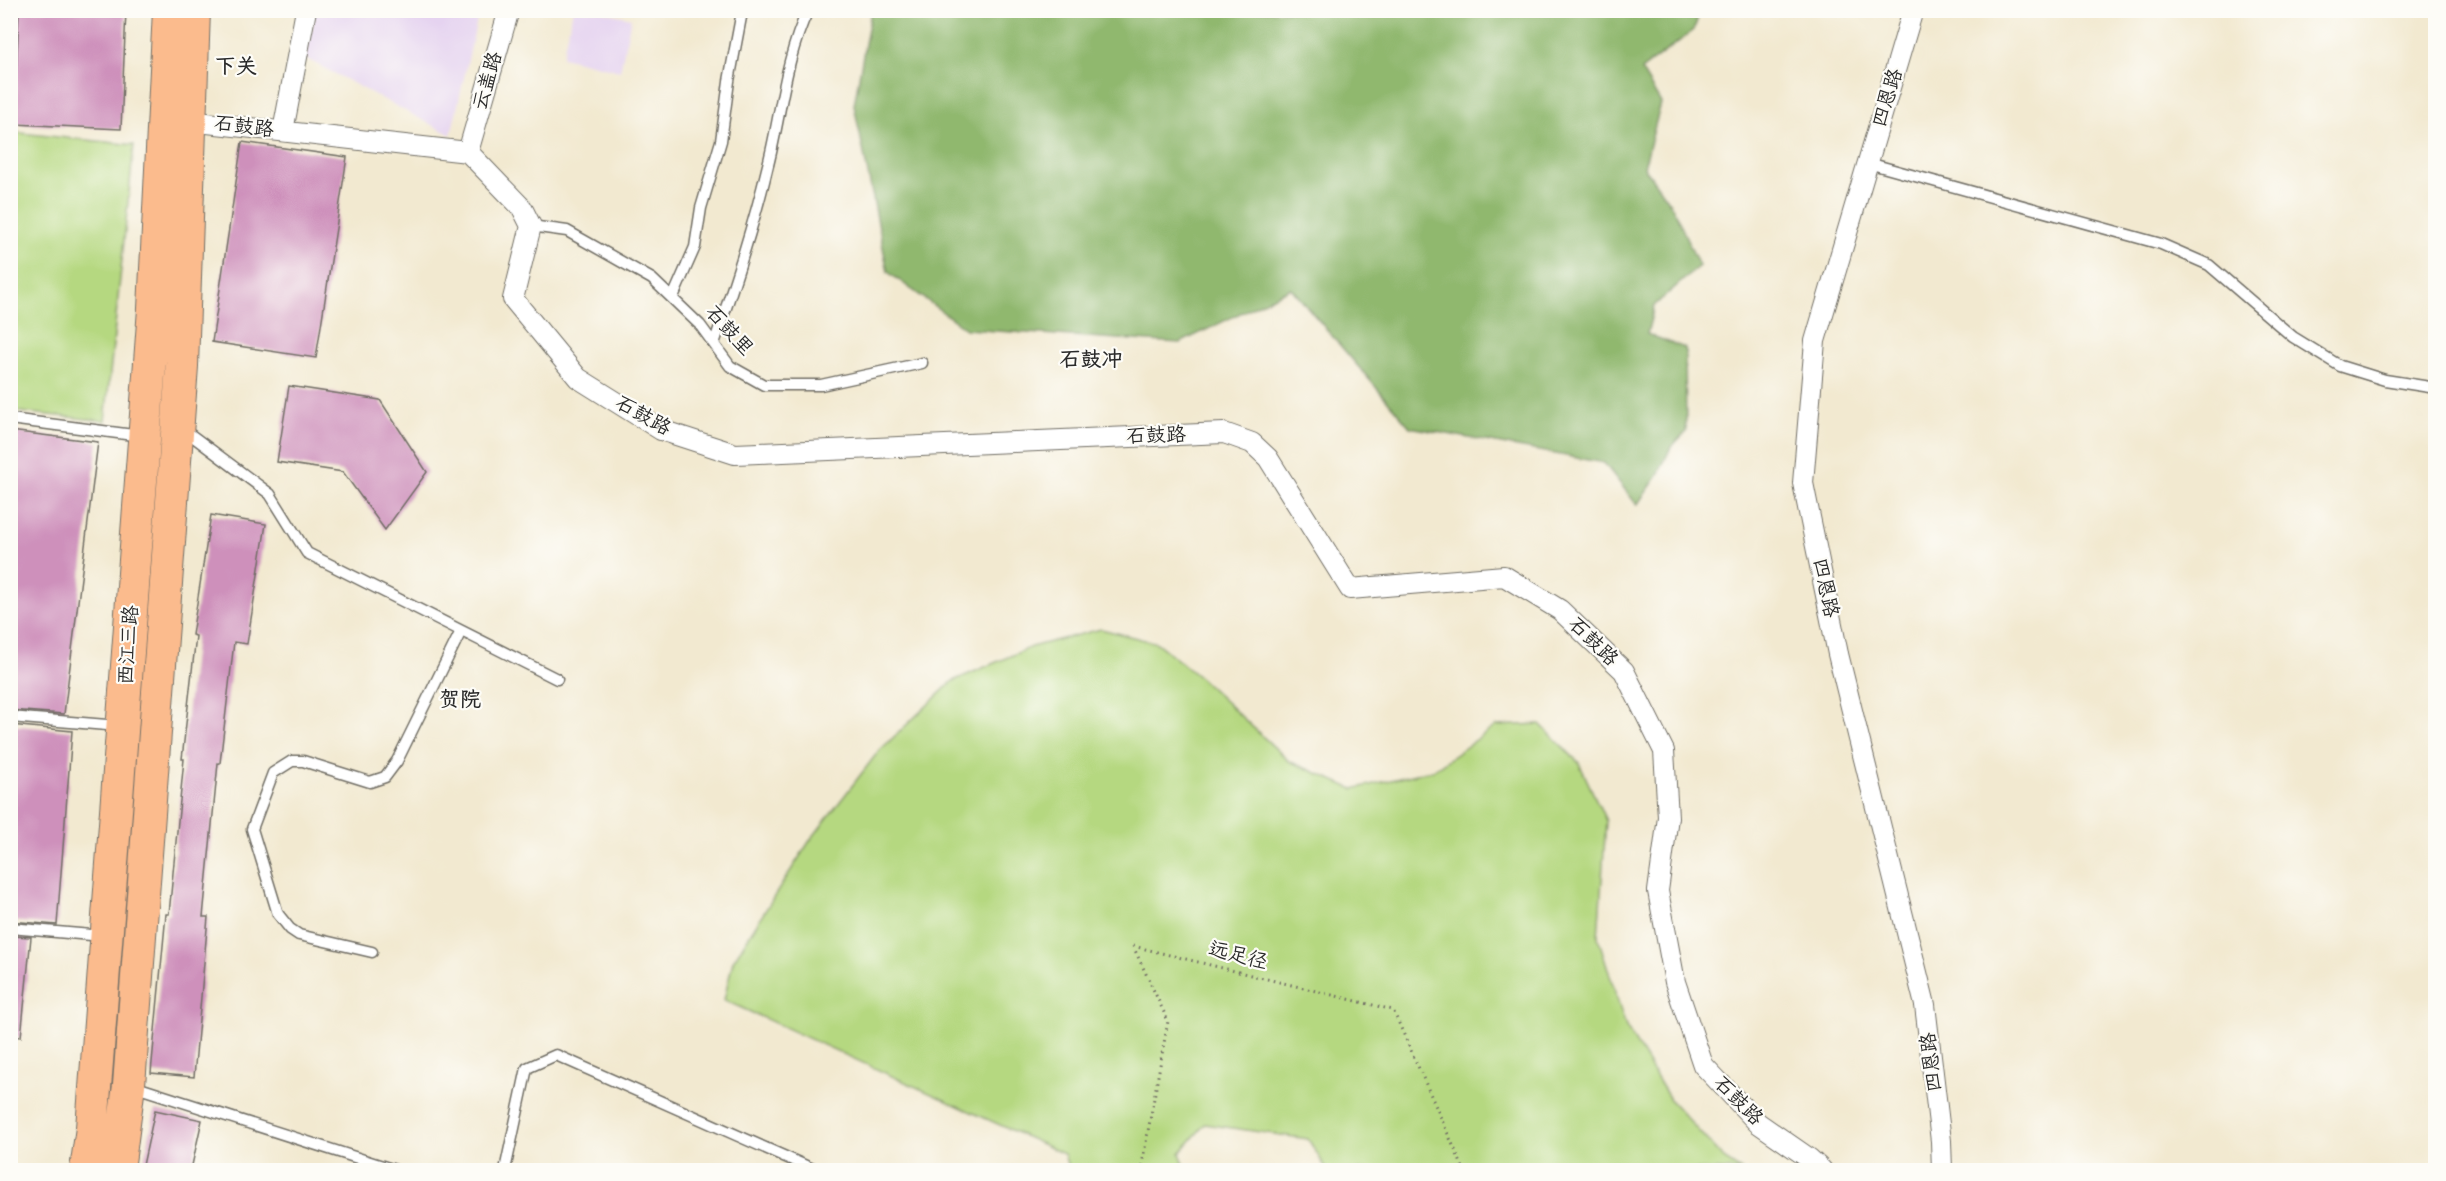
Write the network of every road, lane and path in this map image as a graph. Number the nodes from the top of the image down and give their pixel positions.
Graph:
1 (169, 10) edge
2 (194, 10) edge
3 (306, 10) edge
4 (509, 10) edge
5 (745, 10) edge
6 (808, 10) edge
7 (1913, 10) edge
8 (177, 119) junction
9 (283, 132) junction
10 (468, 152) junction
11 (1868, 163) junction
12 (531, 226) junction
13 (672, 297) junction
14 (714, 344) junction
15 (922, 363) dead end
16 (2436, 388) edge
17 (10, 419) edge
18 (178, 425) junction
19 (144, 437) junction
20 (461, 631) junction
21 (557, 679) dead end
22 (10, 717) edge
23 (122, 726) junction
24 (10, 928) edge
25 (107, 937) junction
26 (372, 952) dead end
27 (129, 1085) junction
28 (86, 1170) edge
29 (118, 1170) edge
30 (395, 1170) edge
31 (505, 1170) edge
32 (815, 1170) edge
33 (1141, 1170) edge
34 (1464, 1170) edge
35 (1822, 1170) edge
36 (1942, 1170) edge

1 - 8 main road
2 - 8 main road
3 - 9 street
4 - 10 street, 云盖路
5 - 13 lane
6 - 14 lane
7 - 11 street, 四恩路
8 - 9 street, 石鼓路
8 - 18 main road, 西江三路
8 - 19 main road, 西江三路
9 - 10 street, 石鼓路
10 - 12 street
11 - 16 lane
11 - 36 street, 四恩路
12 - 13 lane, 石鼓里
12 - 35 street, 石鼓路
13 - 14 lane, 石鼓里
14 - 15 lane, 石鼓里
17 - 19 lane
18 - 20 lane
18 - 27 main road, 西江三路
19 - 23 main road, 西江三路
20 - 21 lane
20 - 26 lane
22 - 23 lane
23 - 25 main road, 西江三路
24 - 25 lane
25 - 28 main road, 西江三路
27 - 29 main road, 西江三路
27 - 30 lane
31 - 32 lane
33 - 34 path, 远足径

